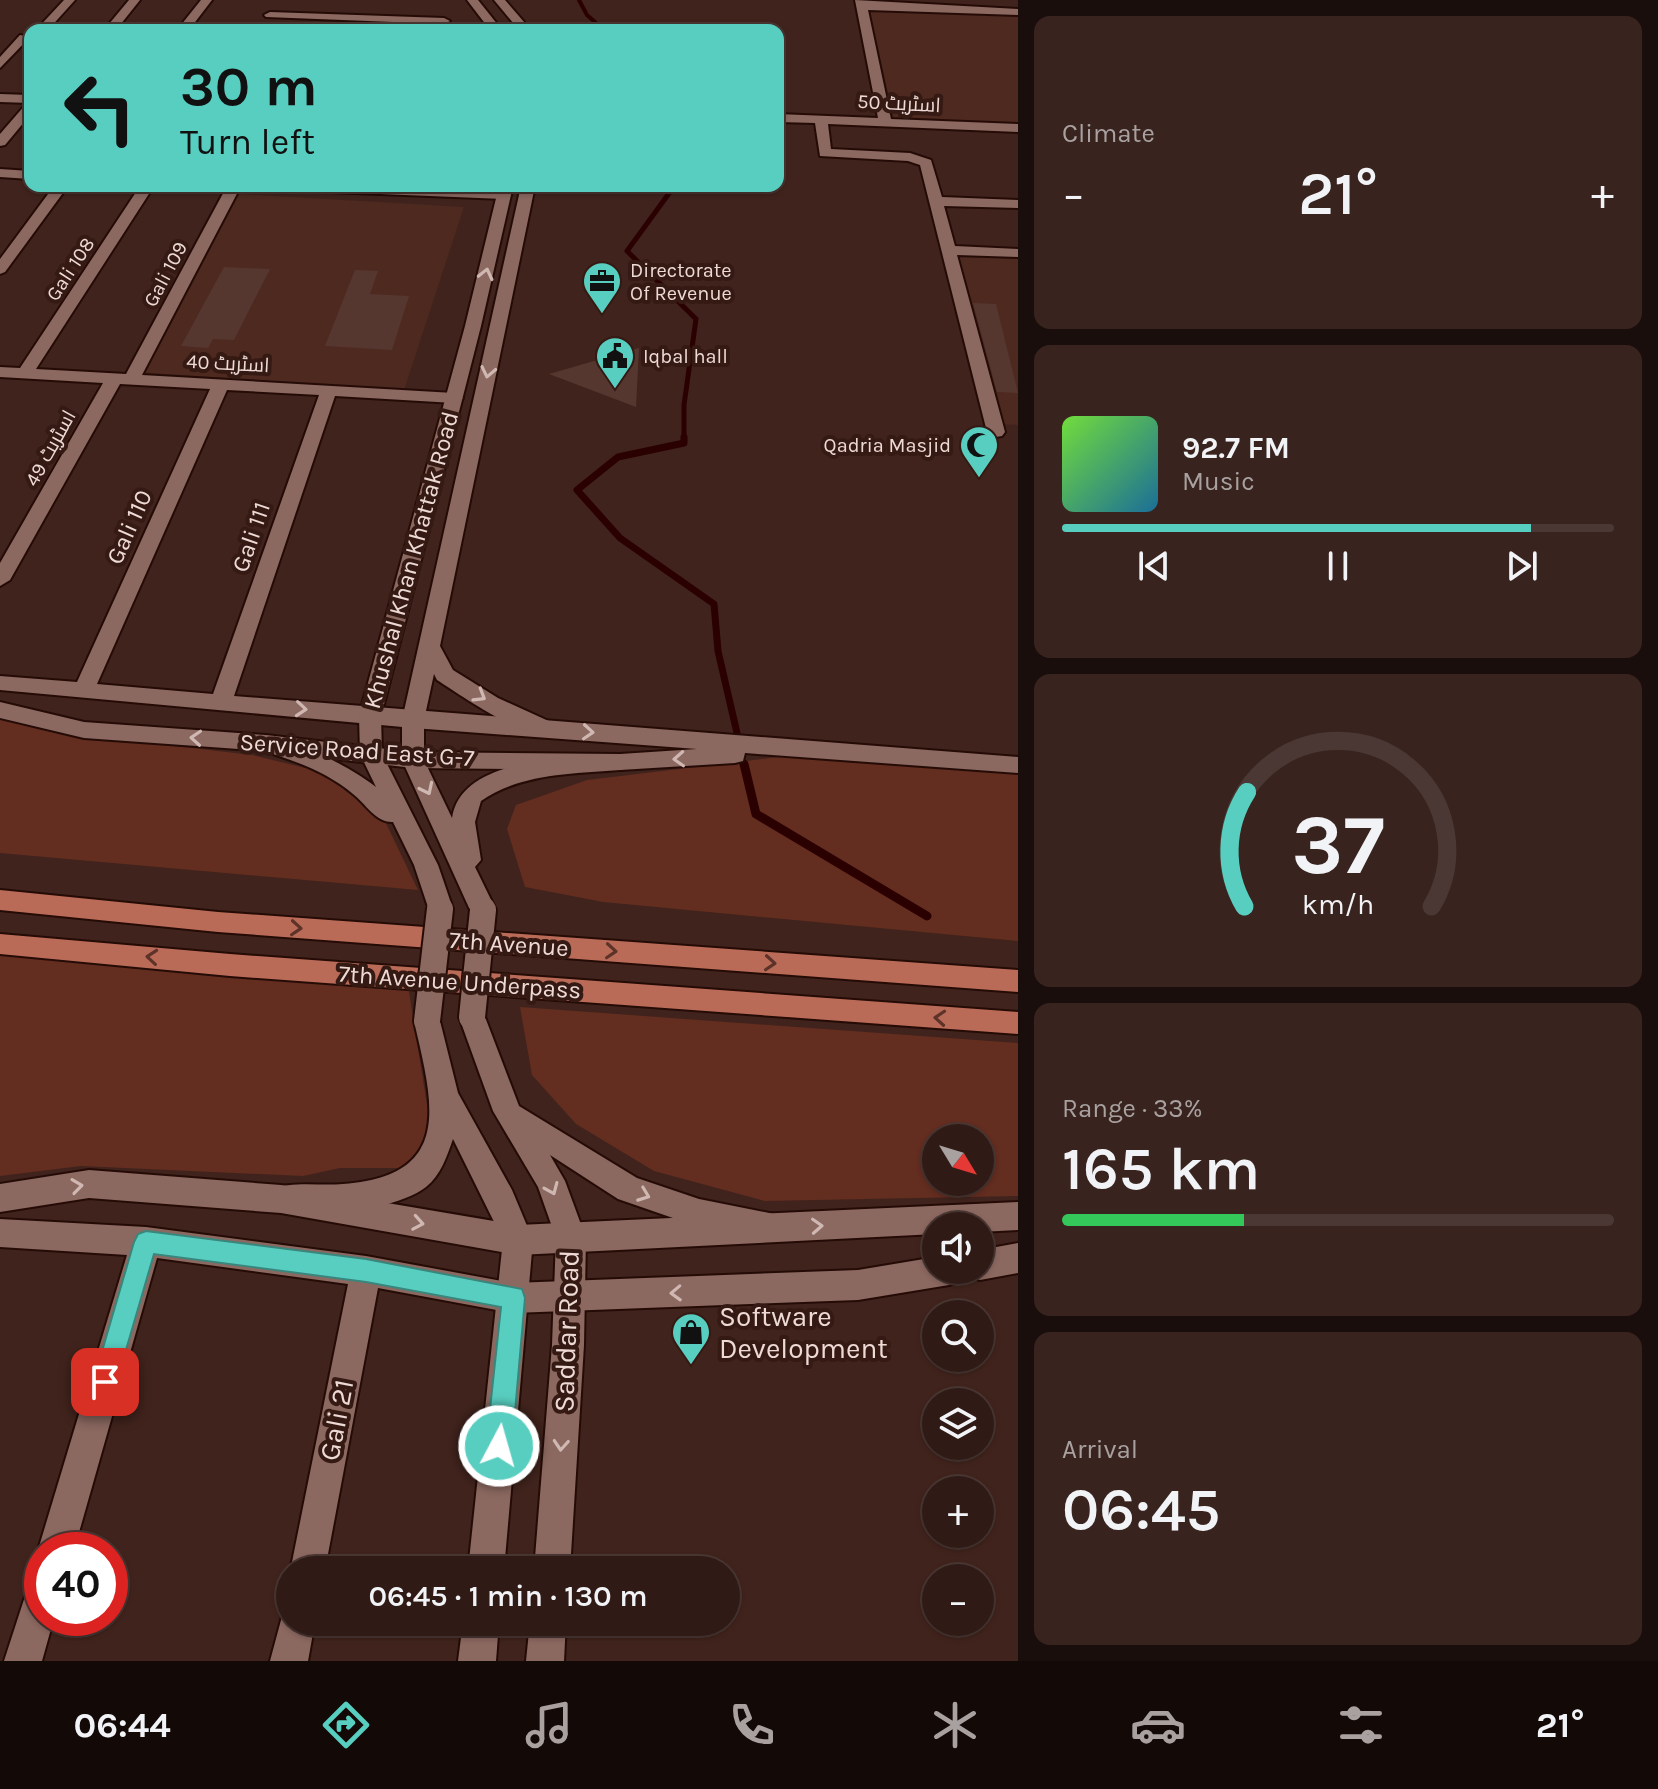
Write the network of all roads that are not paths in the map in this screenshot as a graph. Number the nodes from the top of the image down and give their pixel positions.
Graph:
1 (70, 0) edge
2 (135, 0) edge
3 (207, 0) edge
4 (280, 0) edge
5 (346, 0) edge
6 (472, 0) edge
7 (499, 0) edge
8 (860, 3) edge
9 (1018, 12) edge
10 (337, 17) junction
11 (409, 20) edge
12 (444, 21) dead end
13 (48, 24) edge
14 (115, 24) edge
15 (188, 24) edge
16 (333, 24) edge
17 (491, 24) edge
18 (520, 24) edge
19 (22, 37) edge
20 (0, 64) edge
21 (0, 98) edge
22 (24, 99) edge
23 (24, 114) edge
24 (784, 118) edge
25 (821, 119) junction
26 (885, 122) junction
27 (1018, 128) edge
28 (0, 142) edge
29 (0, 173) edge
30 (24, 175) edge
31 (57, 192) edge
32 (143, 192) edge
33 (231, 192) edge
34 (505, 192) edge
35 (527, 192) edge
36 (936, 201) junction
37 (1018, 204) edge
38 (948, 250) junction
39 (1018, 253) edge
40 (0, 269) edge
41 (473, 326) junction
42 (498, 327) junction
43 (0, 372) edge
44 (25, 373) junction
45 (122, 380) junction
46 (221, 384) junction
47 (329, 390) junction
48 (454, 398) junction
49 (996, 432) dead end
50 (0, 580) edge
51 (429, 646) junction
52 (0, 683) edge
53 (84, 690) junction
54 (221, 702) junction
55 (0, 710) edge
56 (370, 716) junction
57 (413, 720) junction
58 (545, 729) junction
59 (266, 743) junction
60 (813, 748) junction
61 (371, 754) junction
62 (413, 760) junction
63 (620, 762) junction
64 (1018, 765) edge
65 (426, 865) junction
66 (478, 898) junction
67 (0, 900) edge
68 (0, 944) edge
69 (1018, 981) edge
70 (427, 1021) joint
71 (1018, 1023) edge
72 (445, 1095) junction
73 (507, 1111) junction
74 (0, 1198) edge
75 (281, 1199) junction
76 (1018, 1216) edge
77 (774, 1228) junction
78 (0, 1233) edge
79 (571, 1238) junction
80 (518, 1240) junction
81 (146, 1242) junction
82 (1018, 1258) edge
83 (994, 1262) edge
84 (366, 1271) junction
85 (922, 1274) edge
86 (567, 1297) junction
87 (513, 1298) junction
88 (61, 1532) edge
89 (310, 1556) edge
90 (487, 1556) edge
91 (553, 1556) edge
92 (30, 1636) edge
93 (294, 1636) edge
94 (480, 1636) edge
95 (547, 1636) edge
96 (23, 1661) edge
97 (289, 1661) edge
98 (477, 1661) edge
99 (545, 1661) edge

1 - 13 street
2 - 14 street
3 - 15 street
4 - 10 street
5 - 10 street
6 - 17 street
7 - 18 street
8 - 9 street
8 - 26 street
10 - 11 street
10 - 16 street
11 - 12 street
19 - 20 street
21 - 22 street
23 - 28 street
24 - 25 street, اسٹریٹ 50
25 - 26 street, اسٹریٹ 50
25 - 36 street
26 - 27 street, اسٹریٹ 50
29 - 30 street
31 - 40 street
32 - 44 street, Gali 108
33 - 45 street, Gali 109
41 -> 34 street, Khushal Khan Khattak Road
35 - 42 street, Khushal Khan Khattak Road
36 - 37 street
36 - 38 street
38 - 39 street
38 - 49 street
41 - 42 street
41 - 48 street, Khushal Khan Khattak Road
42 -> 51 street, Khushal Khan Khattak Road
43 - 44 street, اسٹریٹ 40
44 - 45 street, اسٹریٹ 40
45 - 46 street, اسٹریٹ 40
45 - 50 street, اسٹریٹ 49
46 - 47 street, اسٹریٹ 40
46 - 53 street, Gali 110
47 - 48 street, اسٹریٹ 40
47 - 54 street, Gali 111
48 - 56 street, Khushal Khan Khattak Road
51 - 57 street, Khushal Khan Khattak Road
51 -> 58 street
52 - 53 street, Service Road East G-7
53 - 54 street, Service Road East G-7
54 -> 56 street, Service Road East G-7
59 -> 55 street, Service Road East G-7
56 - 57 street, Service Road East G-7
56 - 61 street, Khushal Khan Khattak Road
57 - 58 street, Service Road East G-7
57 - 62 street, Khushal Khan Khattak Road
58 -> 60 street, Service Road East G-7
59 - 61 street, Service Road East G-7
59 - 65 street
60 -> 63 street, Service Road East G-7
60 - 64 street, Service Road East G-7
61 - 62 street, Service Road East G-7
61 - 65 street, Khushal Khan Khattak Road
62 - 63 street, Service Road East G-7
62 -> 66 street, Khushal Khan Khattak Road
63 - 66 street
65 - 70 street, Khushal Khan Khattak Road, bridge
66 - 73 street, Saddar Road, bridge
67 -> 69 main road, 7th Avenue
71 -> 68 main road, 7th Avenue Underpass
70 - 72 street, Saddar Road
72 - 75 street
72 - 80 street, Saddar Road
73 -> 77 street
73 -> 79 street, Saddar Road
74 -> 75 street
75 -> 80 street
77 -> 76 street
77 - 79 street
78 - 81 street
79 - 80 street
79 - 86 street, Saddar Road
80 - 87 street, Saddar Road
81 - 84 street
81 - 88 street
82 - 83 street
84 - 87 street
84 - 89 street, Gali 21
85 -> 86 street
86 - 87 street
86 -> 91 street, Saddar Road
87 - 90 street, Saddar Road
92 - 96 street
93 - 97 street
94 - 98 street
95 - 99 street

